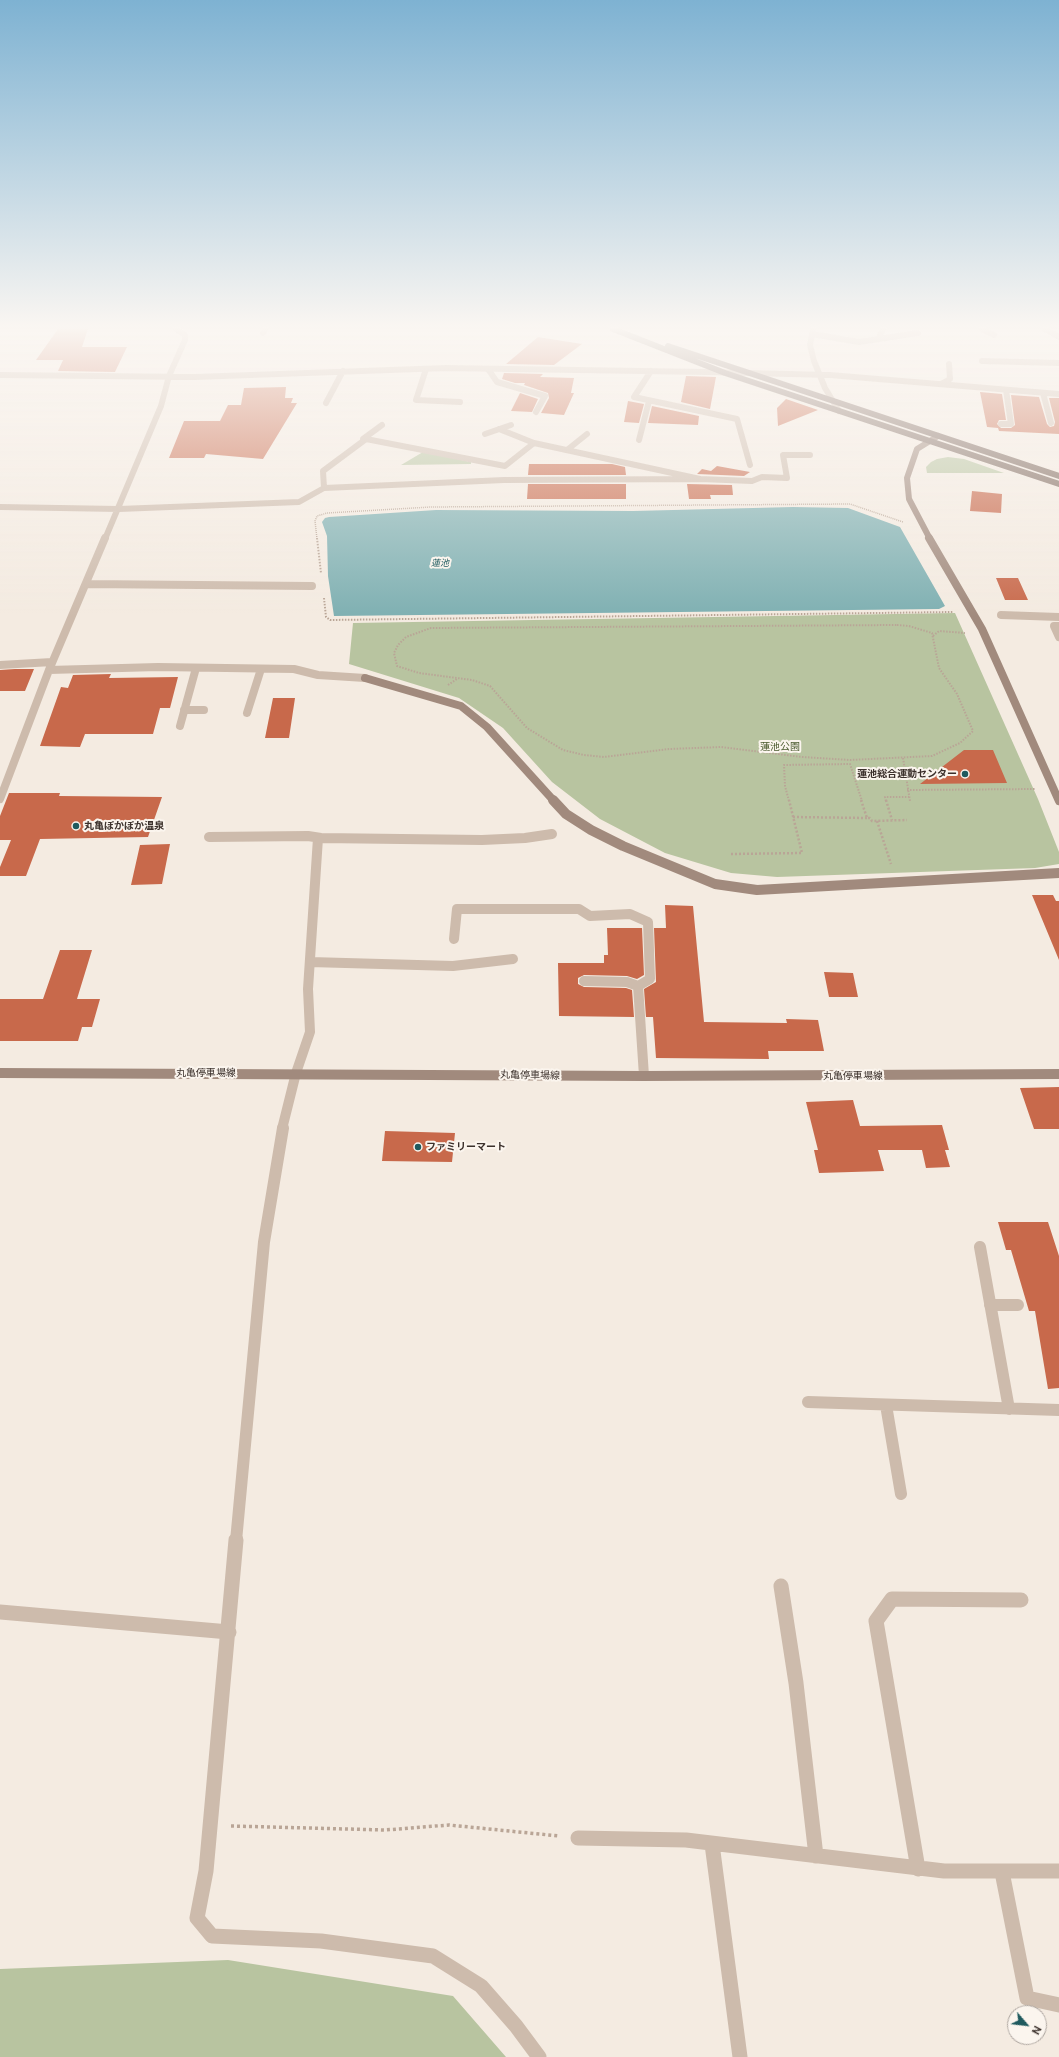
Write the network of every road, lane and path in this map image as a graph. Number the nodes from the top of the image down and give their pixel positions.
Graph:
1 (153, 425) edge
2 (382, 425) dead end
3 (511, 425) dead end
4 (643, 425) edge
5 (739, 425) edge
6 (881, 425) edge
7 (905, 425) edge
8 (498, 429) junction
9 (485, 434) dead end
10 (588, 434) dead end
11 (938, 436) junction
12 (366, 439) junction
13 (639, 440) dead end
14 (929, 441) junction
15 (534, 444) junction
16 (567, 450) junction
17 (810, 455) dead end
18 (750, 465) dead end
19 (505, 466) junction
20 (1059, 476) edge
21 (700, 479) junction
22 (504, 480) junction
23 (1059, 484) edge
24 (324, 488) junction
25 (0, 508) edge
26 (119, 509) junction
27 (907, 524) dead end
28 (322, 580) dead end
29 (86, 584) junction
30 (312, 586) dead end
31 (324, 595) dead end
32 (958, 612) dead end
33 (1001, 615) dead end
34 (1059, 618) edge
35 (1059, 626) edge
36 (968, 634) dead end
37 (933, 636) junction
38 (1059, 637) edge
39 (0, 665) edge
40 (50, 666) junction
41 (196, 668) junction
42 (261, 669) junction
43 (184, 710) junction
44 (204, 710) dead end
45 (247, 713) dead end
46 (180, 726) dead end
47 (903, 758) junction
48 (1038, 788) dead end
49 (908, 790) junction
50 (909, 797) junction
51 (0, 799) edge
52 (910, 801) dead end
53 (1059, 801) edge
54 (792, 817) junction
55 (867, 818) junction
56 (892, 820) junction
57 (907, 820) dead end
58 (877, 821) junction
59 (552, 834) dead end
60 (209, 837) dead end
61 (318, 838) junction
62 (731, 854) dead end
63 (891, 865) dead end
64 (1059, 873) edge
65 (454, 939) dead end
66 (513, 959) dead end
67 (310, 962) junction
68 (584, 981) dead end
69 (638, 986) junction
70 (0, 1073) edge
71 (296, 1073) junction
72 (1059, 1074) edge
73 (644, 1076) junction
74 (980, 1247) dead end
75 (990, 1305) junction
76 (1018, 1305) dead end
77 (808, 1402) dead end
78 (886, 1405) junction
79 (1009, 1409) junction
80 (1059, 1410) edge
81 (901, 1494) dead end
82 (782, 1586) dead end
83 (1021, 1600) dead end
84 (0, 1612) edge
85 (228, 1632) junction
86 (210, 1825) junction
87 (578, 1838) joint
88 (712, 1844) junction
89 (816, 1856) junction
90 (918, 1869) junction
91 (1059, 1871) edge
92 (1002, 1872) junction
93 (1059, 2005) edge
94 (539, 2057) edge
95 (740, 2057) edge

1 - 26 street
2 - 12 street
3 - 8 street
4 - 13 street
5 - 18 street
6 - 14 main road
7 - 11 main road
8 - 9 street
8 - 15 street
10 - 16 street
11 - 14 street
11 - 20 main road
12 - 19 street
12 - 24 street
14 - 23 main road
14 - 53 street
15 - 16 street
15 - 19 street
16 - 21 street
17 - 21 street
19 - 22 street
21 - 22 street
22 - 24 street
24 - 26 street
25 - 26 street
26 - 29 street
27 - 28 path
29 - 30 street
29 - 40 street
31 - 32 path
33 - 34 street
35 - 38 street
36 - 37 path
37 - 47 path
37 - 47 path
39 - 40 street
40 - 41 street
40 - 51 street
41 - 42 street
41 - 43 street
42 - 45 street
42 - 64 street
43 - 44 street
43 - 46 street
47 - 49 path
48 - 49 path
49 - 50 path
50 - 52 path
50 - 56 path
54 - 55 path
54 - 55 path
54 - 62 path
55 - 58 path
56 - 57 path
56 - 58 path
58 - 63 path
59 - 61 street
60 - 61 street
61 - 67 street
65 - 69 street
66 - 67 street
67 - 71 street
68 - 69 street
69 - 73 street
70 - 71 street, 丸亀停車場線
71 - 73 street, 丸亀停車場線
71 - 85 street
72 - 73 street, 丸亀停車場線
74 - 75 street
75 - 76 street
75 - 79 street
77 - 78 street
78 - 79 street
78 - 81 street
79 - 80 street
82 - 89 street
83 - 90 street
84 - 85 street
85 - 86 street
86 - 87 path
86 - 94 street
87 - 88 street
88 - 89 street
88 - 95 street
89 - 90 street
90 - 92 street
91 - 92 street
92 - 93 street

